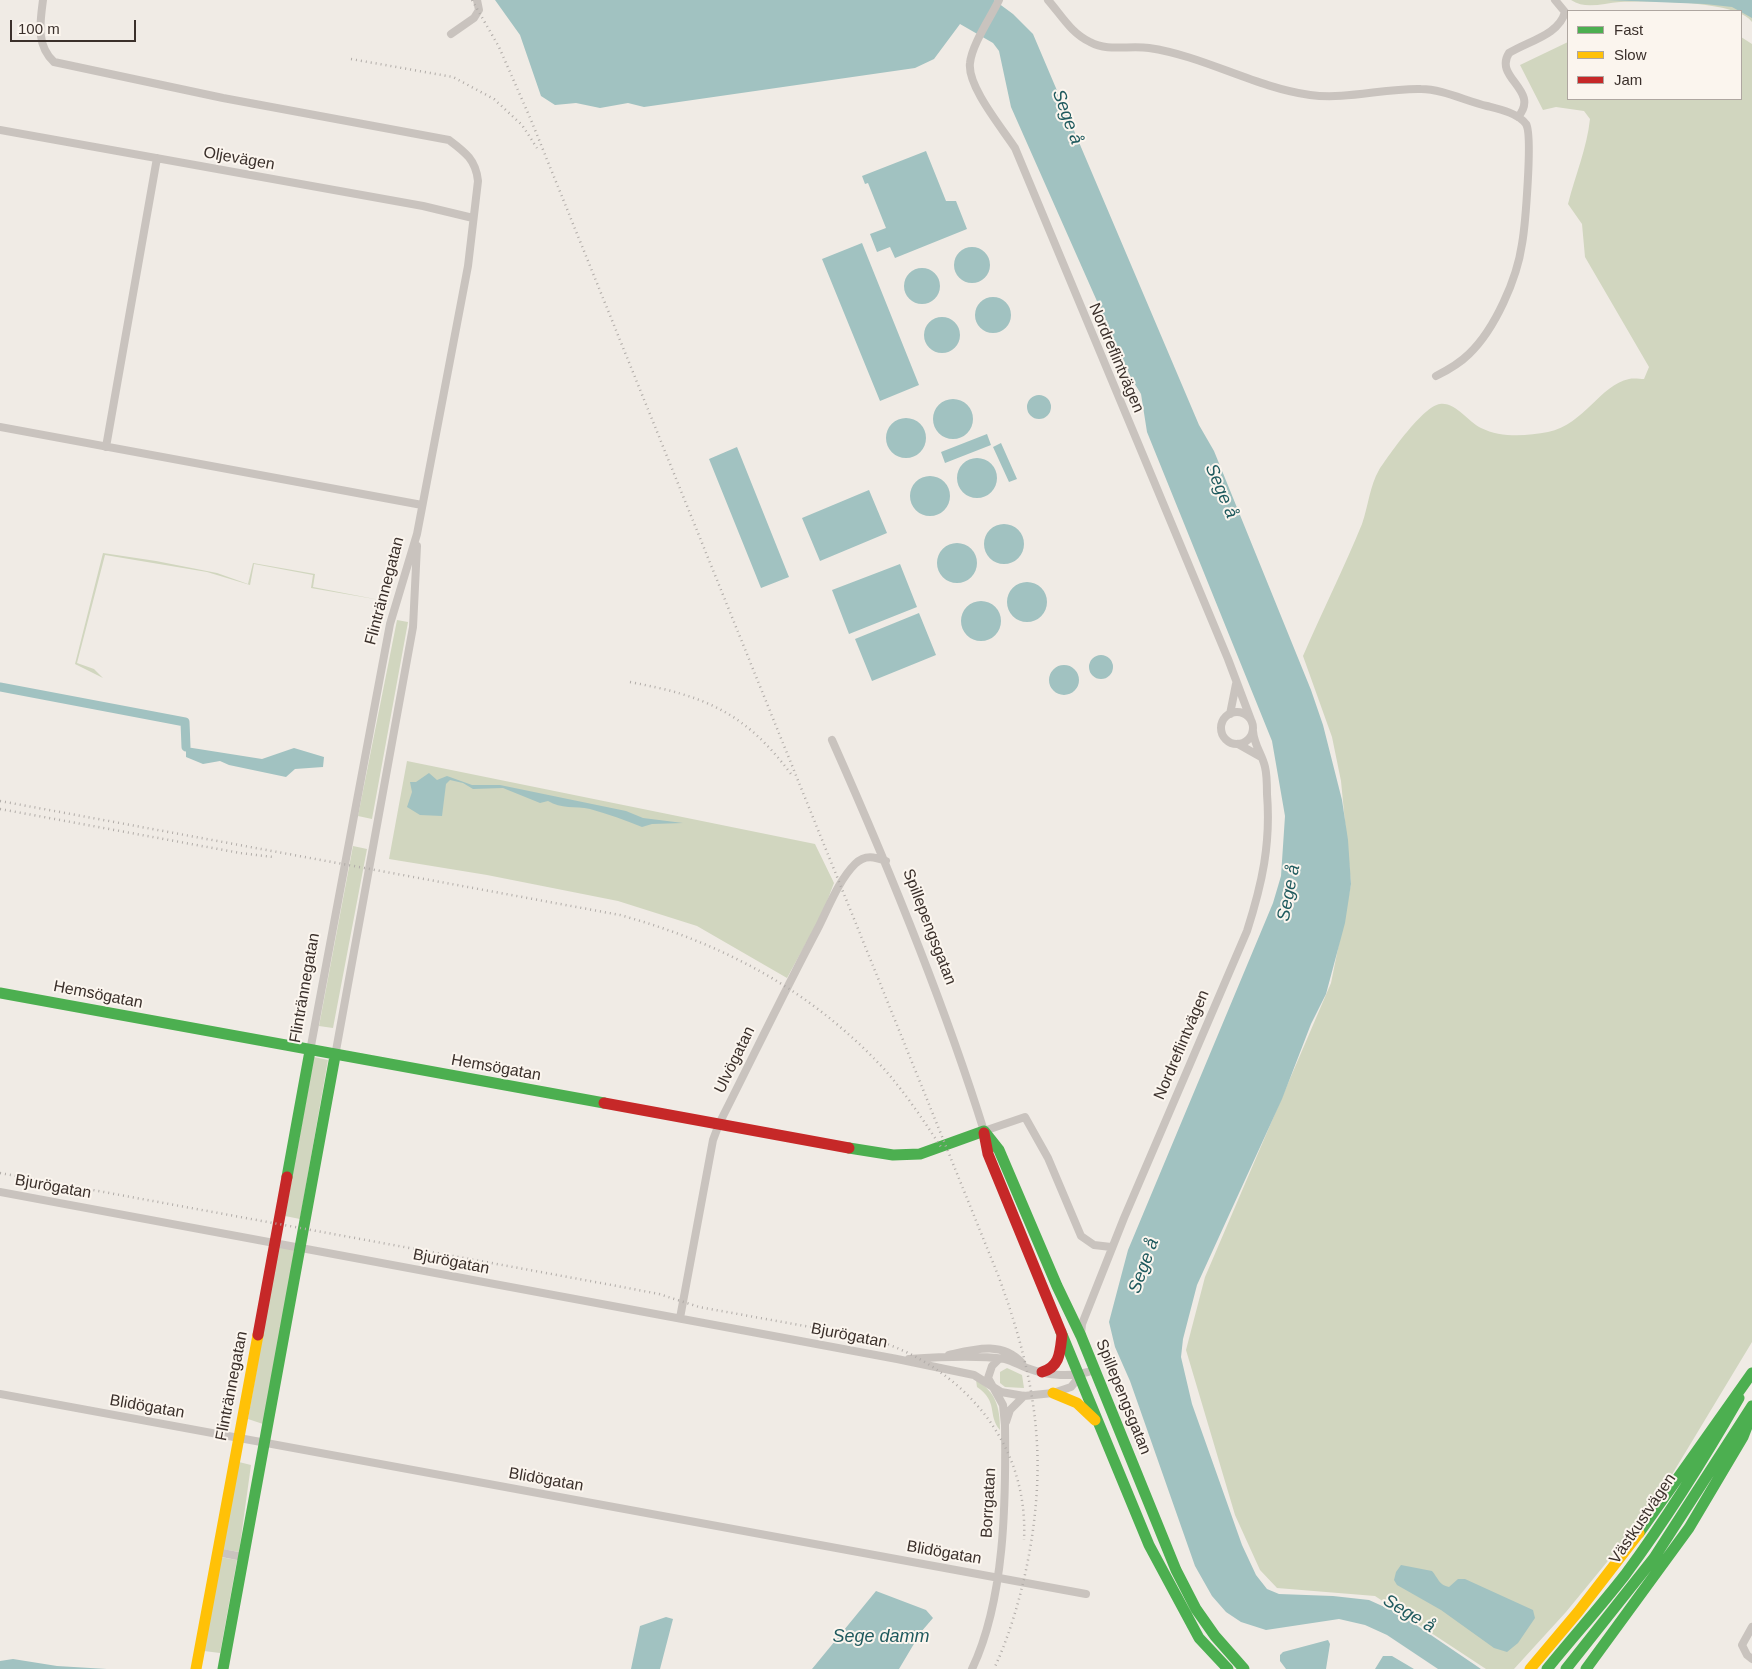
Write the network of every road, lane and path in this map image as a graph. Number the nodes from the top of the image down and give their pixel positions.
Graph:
1 (43, 0) edge
2 (477, 0) edge
3 (1000, 0) edge
4 (1048, 0) edge
5 (1555, 0) edge
6 (451, 34) dead end
7 (1518, 117) junction
8 (0, 130) edge
9 (157, 158) junction
10 (474, 218) junction
11 (1436, 376) dead end
12 (0, 428) edge
13 (106, 447) junction
14 (422, 505) junction
15 (417, 534) junction
16 (1236, 682) junction
17 (1230, 714) junction
18 (1251, 720) junction
19 (1253, 731) junction
20 (832, 740) dead end
21 (1238, 744) junction
22 (1261, 757) junction
23 (886, 861) junction
24 (0, 993) edge
25 (310, 1051) junction
26 (335, 1056) junction
27 (719, 1124) junction
28 (984, 1131) junction
29 (0, 1192) edge
30 (276, 1242) junction
31 (301, 1247) junction
32 (1112, 1248) junction
33 (680, 1318) junction
34 (1062, 1333) junction
35 (1081, 1336) junction
36 (945, 1356) junction
37 (897, 1359) junction
38 (999, 1359) junction
39 (1025, 1366) junction
40 (1094, 1370) junction
41 (1042, 1372) junction
42 (1752, 1373) edge
43 (1080, 1376) junction
44 (1752, 1377) edge
45 (993, 1387) junction
46 (1054, 1393) junction
47 (0, 1394) edge
48 (1024, 1396) junction
49 (1752, 1406) edge
50 (1752, 1414) edge
51 (1005, 1424) junction
52 (1100, 1426) junction
53 (238, 1439) junction
54 (264, 1444) junction
55 (217, 1552) junction
56 (243, 1557) junction
57 (998, 1577) junction
58 (1086, 1594) dead end
59 (1752, 1627) edge
60 (1752, 1659) edge
61 (1550, 1665) edge
62 (196, 1669) edge
63 (223, 1669) edge
64 (972, 1669) edge
65 (1228, 1669) edge
66 (1244, 1669) edge
67 (1530, 1669) edge
68 (1566, 1669) edge
69 (1586, 1669) edge

1 - 10 street
2 - 6 street
3 - 16 street, Nordreflintvägen
4 - 7 street
5 - 7 street
7 - 11 street
8 - 9 street, Oljevägen
9 - 10 street, Oljevägen
9 - 13 street
10 - 14 street
12 - 13 street
13 - 14 street
14 - 15 street
15 - 25 street, Flintrännegatan
15 - 26 street, Flintrännegatan
16 - 17 street
16 - 18 street, Nordreflintvägen
17 - 18 street
17 - 21 street
18 - 19 street
19 - 21 street
19 - 22 street, Nordreflintvägen
20 - 23 street, Spillepengsgatan
21 - 22 street
22 - 32 street, Nordreflintvägen
23 - 27 street, Ulvögatan
23 - 28 street, Spillepengsgatan
24 - 25 main road, Hemsögatan
25 - 26 main road, Hemsögatan
25 - 30 main road, Flintrännegatan
26 - 27 main road, Hemsögatan
26 - 31 main road, Flintrännegatan
27 - 28 main road, Hemsögatan
27 - 33 street, Ulvögatan
28 - 32 street
28 - 34 main road, Spillepengsgatan
28 - 35 main road, Spillepengsgatan
29 - 30 street, Bjurögatan
30 - 31 street, Bjurögatan
30 - 53 main road, Flintrännegatan
31 - 33 street, Bjurögatan
31 - 54 main road, Flintrännegatan
32 - 35 street, Nordreflintvägen
33 - 37 street, Bjurögatan
34 - 41 main road
34 - 43 main road, Spillepengsgatan
35 - 40 main road, Spillepengsgatan
36 - 37 street, Bjurögatan
36 - 38 street, Bjurögatan
36 - 39 street, Bjurögatan
37 - 45 street, Bjurögatan
38 - 39 street, Bjurögatan
38 - 45 street
39 - 41 street, Bjurögatan
40 - 43 street, Bjurögatan
40 - 66 main road, Spillepengsgatan
41 - 43 street, Bjurögatan
42 - 67 main road
43 - 46 street, Bjurögatan
43 - 52 main road, Spillepengsgatan
44 - 61 main road, Västkustvägen
45 - 48 street, Bjurögatan
45 - 51 street, Borrgatan
46 - 48 street, Bjurögatan
46 - 52 main road
47 - 53 street, Blidögatan
48 - 51 street, Borrgatan
49 - 68 main road, Västkustvägen
50 - 69 main road
51 - 57 street, Borrgatan
52 - 65 main road, Spillepengsgatan
53 - 54 street, Blidögatan
53 - 55 main road, Flintrännegatan
54 - 56 main road, Flintrännegatan
54 - 57 street, Blidögatan
55 - 56 street
55 - 62 main road, Flintrännegatan
56 - 63 main road, Flintrännegatan
57 - 58 street, Blidögatan
57 - 64 street, Borrgatan
59 - 60 street

